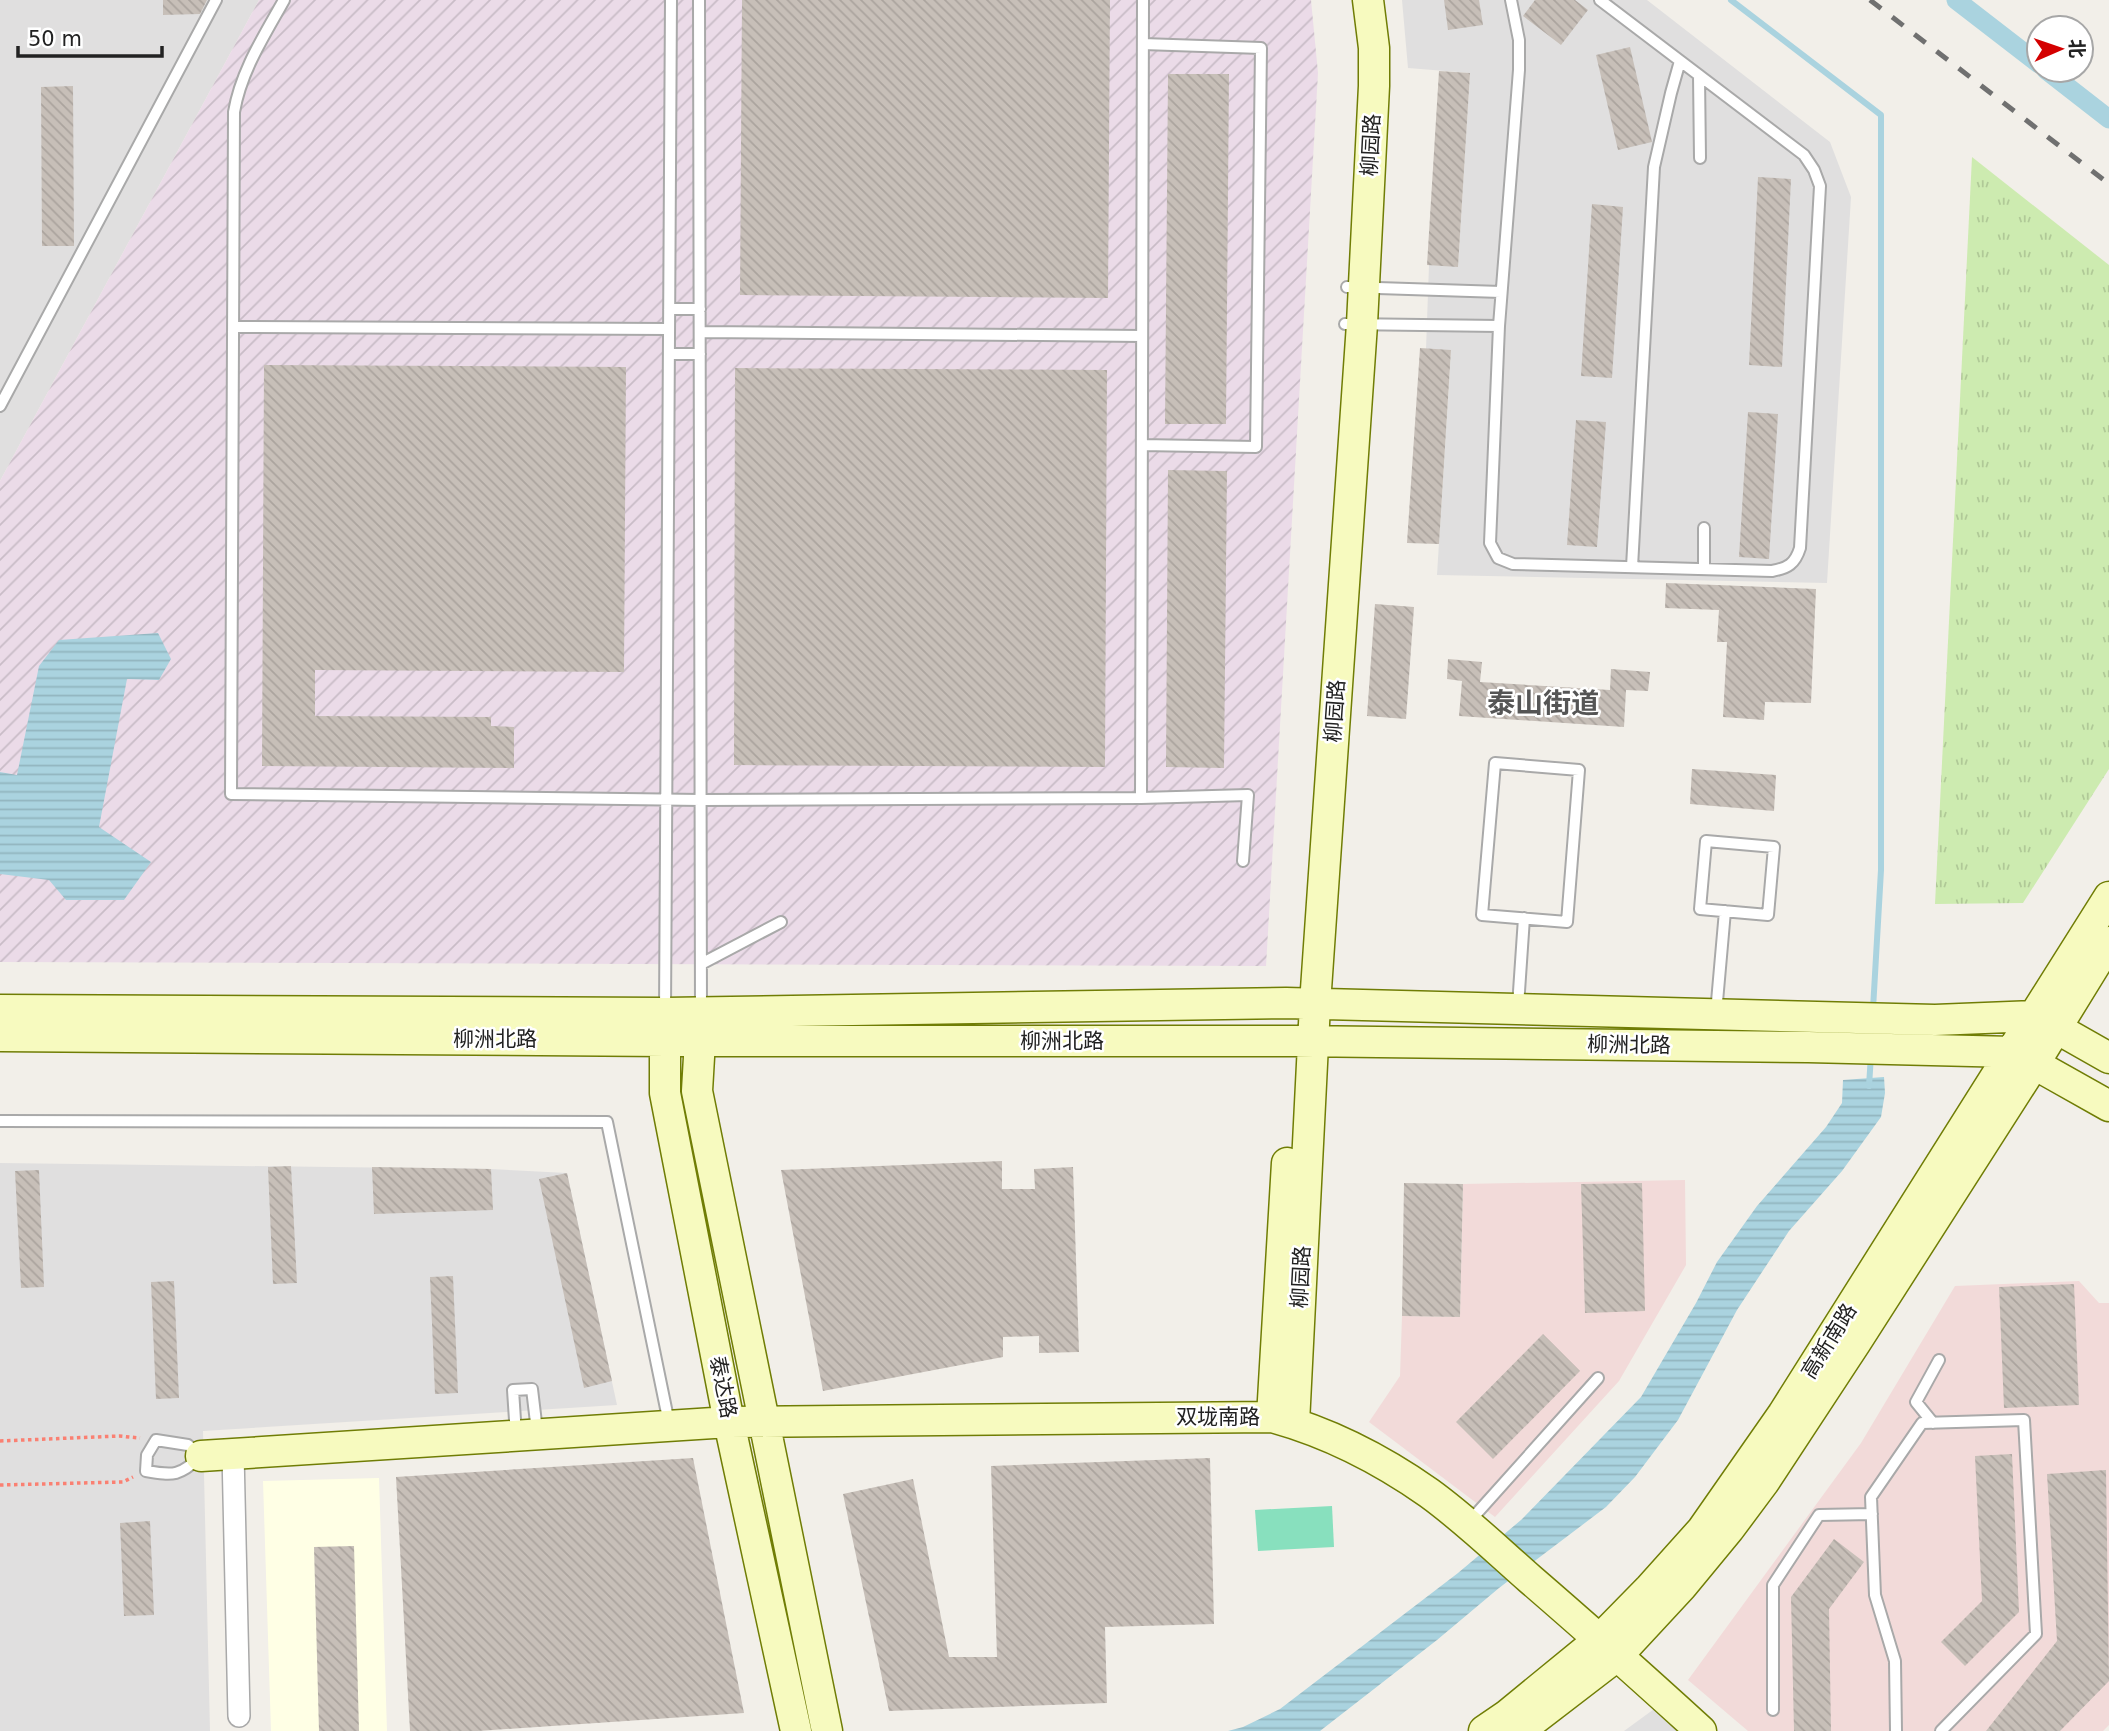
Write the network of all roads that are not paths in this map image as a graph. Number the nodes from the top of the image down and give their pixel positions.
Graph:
1 (216, 0) edge
2 (284, 0) edge
3 (671, 0) edge
4 (699, 0) edge
5 (1143, 0) edge
6 (1352, 0) edge
7 (1368, 0) edge
8 (1511, 0) edge
9 (1600, 0) edge
10 (1143, 44) junction
11 (1680, 61) junction
12 (1699, 76) junction
13 (1700, 158) dead end
14 (1355, 287) junction
15 (1502, 292) junction
16 (669, 309) junction
17 (700, 309) junction
18 (1354, 324) junction
19 (1499, 326) junction
20 (233, 327) junction
21 (669, 329) junction
22 (700, 332) junction
23 (1142, 336) junction
24 (669, 354) junction
25 (700, 354) junction
26 (0, 407) edge
27 (1142, 445) junction
28 (1704, 528) dead end
29 (1632, 567) junction
30 (1704, 569) junction
31 (1141, 798) junction
32 (666, 799) junction
33 (701, 800) junction
34 (1243, 861) dead end
35 (2109, 897) edge
36 (1725, 911) junction
37 (1524, 918) junction
38 (781, 922) dead end
39 (2109, 942) edge
40 (701, 964) junction
41 (1306, 1004) junction
42 (1518, 1009) junction
43 (0, 1010) edge
44 (1716, 1014) junction
45 (2046, 1021) junction
46 (665, 1027) junction
47 (701, 1027) junction
48 (0, 1036) edge
49 (1304, 1041) junction
50 (2023, 1058) junction
51 (2109, 1058) edge
52 (2109, 1106) edge
53 (0, 1121) edge
54 (1940, 1360) dead end
55 (1598, 1378) dead end
56 (1283, 1420) junction
57 (729, 1422) junction
58 (764, 1422) junction
59 (1933, 1423) junction
60 (670, 1425) junction
61 (233, 1453) junction
62 (201, 1455) junction
63 (1872, 1514) junction
64 (1472, 1528) junction
65 (1609, 1647) junction
66 (1773, 1710) dead end
67 (239, 1716) dead end
68 (796, 1731) edge
69 (827, 1731) edge
70 (1484, 1731) edge
71 (1519, 1731) edge
72 (1701, 1731) edge
73 (1896, 1731) edge
74 (1941, 1731) edge

1 - 26 lane
2 - 20 lane
3 - 16 lane
4 - 17 lane
5 - 10 lane
6 - 14 main road, 柳园路
7 - 14 main road, 柳园路
8 - 15 lane
9 - 11 lane
10 - 23 lane
10 - 27 lane
11 - 12 lane
11 - 29 lane
12 - 13 lane
12 - 30 lane
14 - 15 lane
14 - 18 main road, 柳园路
15 - 19 lane
16 - 17 lane
16 - 21 lane
17 - 22 lane
18 - 19 lane
18 - 41 main road, 柳园路
19 - 29 lane
20 - 21 lane
20 - 32 lane
21 - 24 lane
22 - 23 lane
22 - 25 lane
23 - 27 lane
24 - 25 lane
24 - 32 lane
25 - 33 lane
27 - 31 lane
28 - 30 lane
29 - 30 lane
31 - 33 lane
31 - 34 lane
32 - 33 lane
32 - 46 lane
33 - 40 lane
35 - 45 main road, 高新南路
36 - 36 lane
36 - 44 lane
37 - 37 lane
37 - 42 lane
38 - 40 lane
39 - 45 main road, 高新南路
40 - 47 lane
41 - 42 main road, 柳洲北路
41 - 47 main road, 柳洲北路
41 - 49 main road, 柳园路
42 - 44 main road, 柳洲北路
43 - 46 main road, 柳洲北路
44 - 45 main road, 柳洲北路
45 - 50 main road, 高新南路
45 - 51 main road
46 - 47 main road, 柳洲北路
46 - 48 main road, 柳洲北路
46 - 57 main road, 泰达路
47 - 49 main road, 柳洲北路
47 - 58 main road, 泰达路
49 - 50 main road, 柳洲北路
49 - 56 main road, 柳园路
50 - 52 main road, 柳洲北路
50 - 65 main road, 高新南路
53 - 60 lane
54 - 59 lane
55 - 64 lane
56 - 58 main road, 双垅南路
56 - 64 main road, 双垅南路
57 - 58 main road, 双垅南路
57 - 60 main road, 双垅南路
57 - 68 main road, 泰达路
58 - 69 main road, 泰达路
59 - 63 lane
59 - 74 lane
60 - 61 main road, 双垅南路
61 - 62 main road, 双垅南路
61 - 67 street
62 - 62 lane
63 - 66 lane
63 - 73 lane
64 - 65 main road, 双垅南路
65 - 70 main road, 高新南路
65 - 71 main road, 高新南路
65 - 72 main road, 双垅南路

